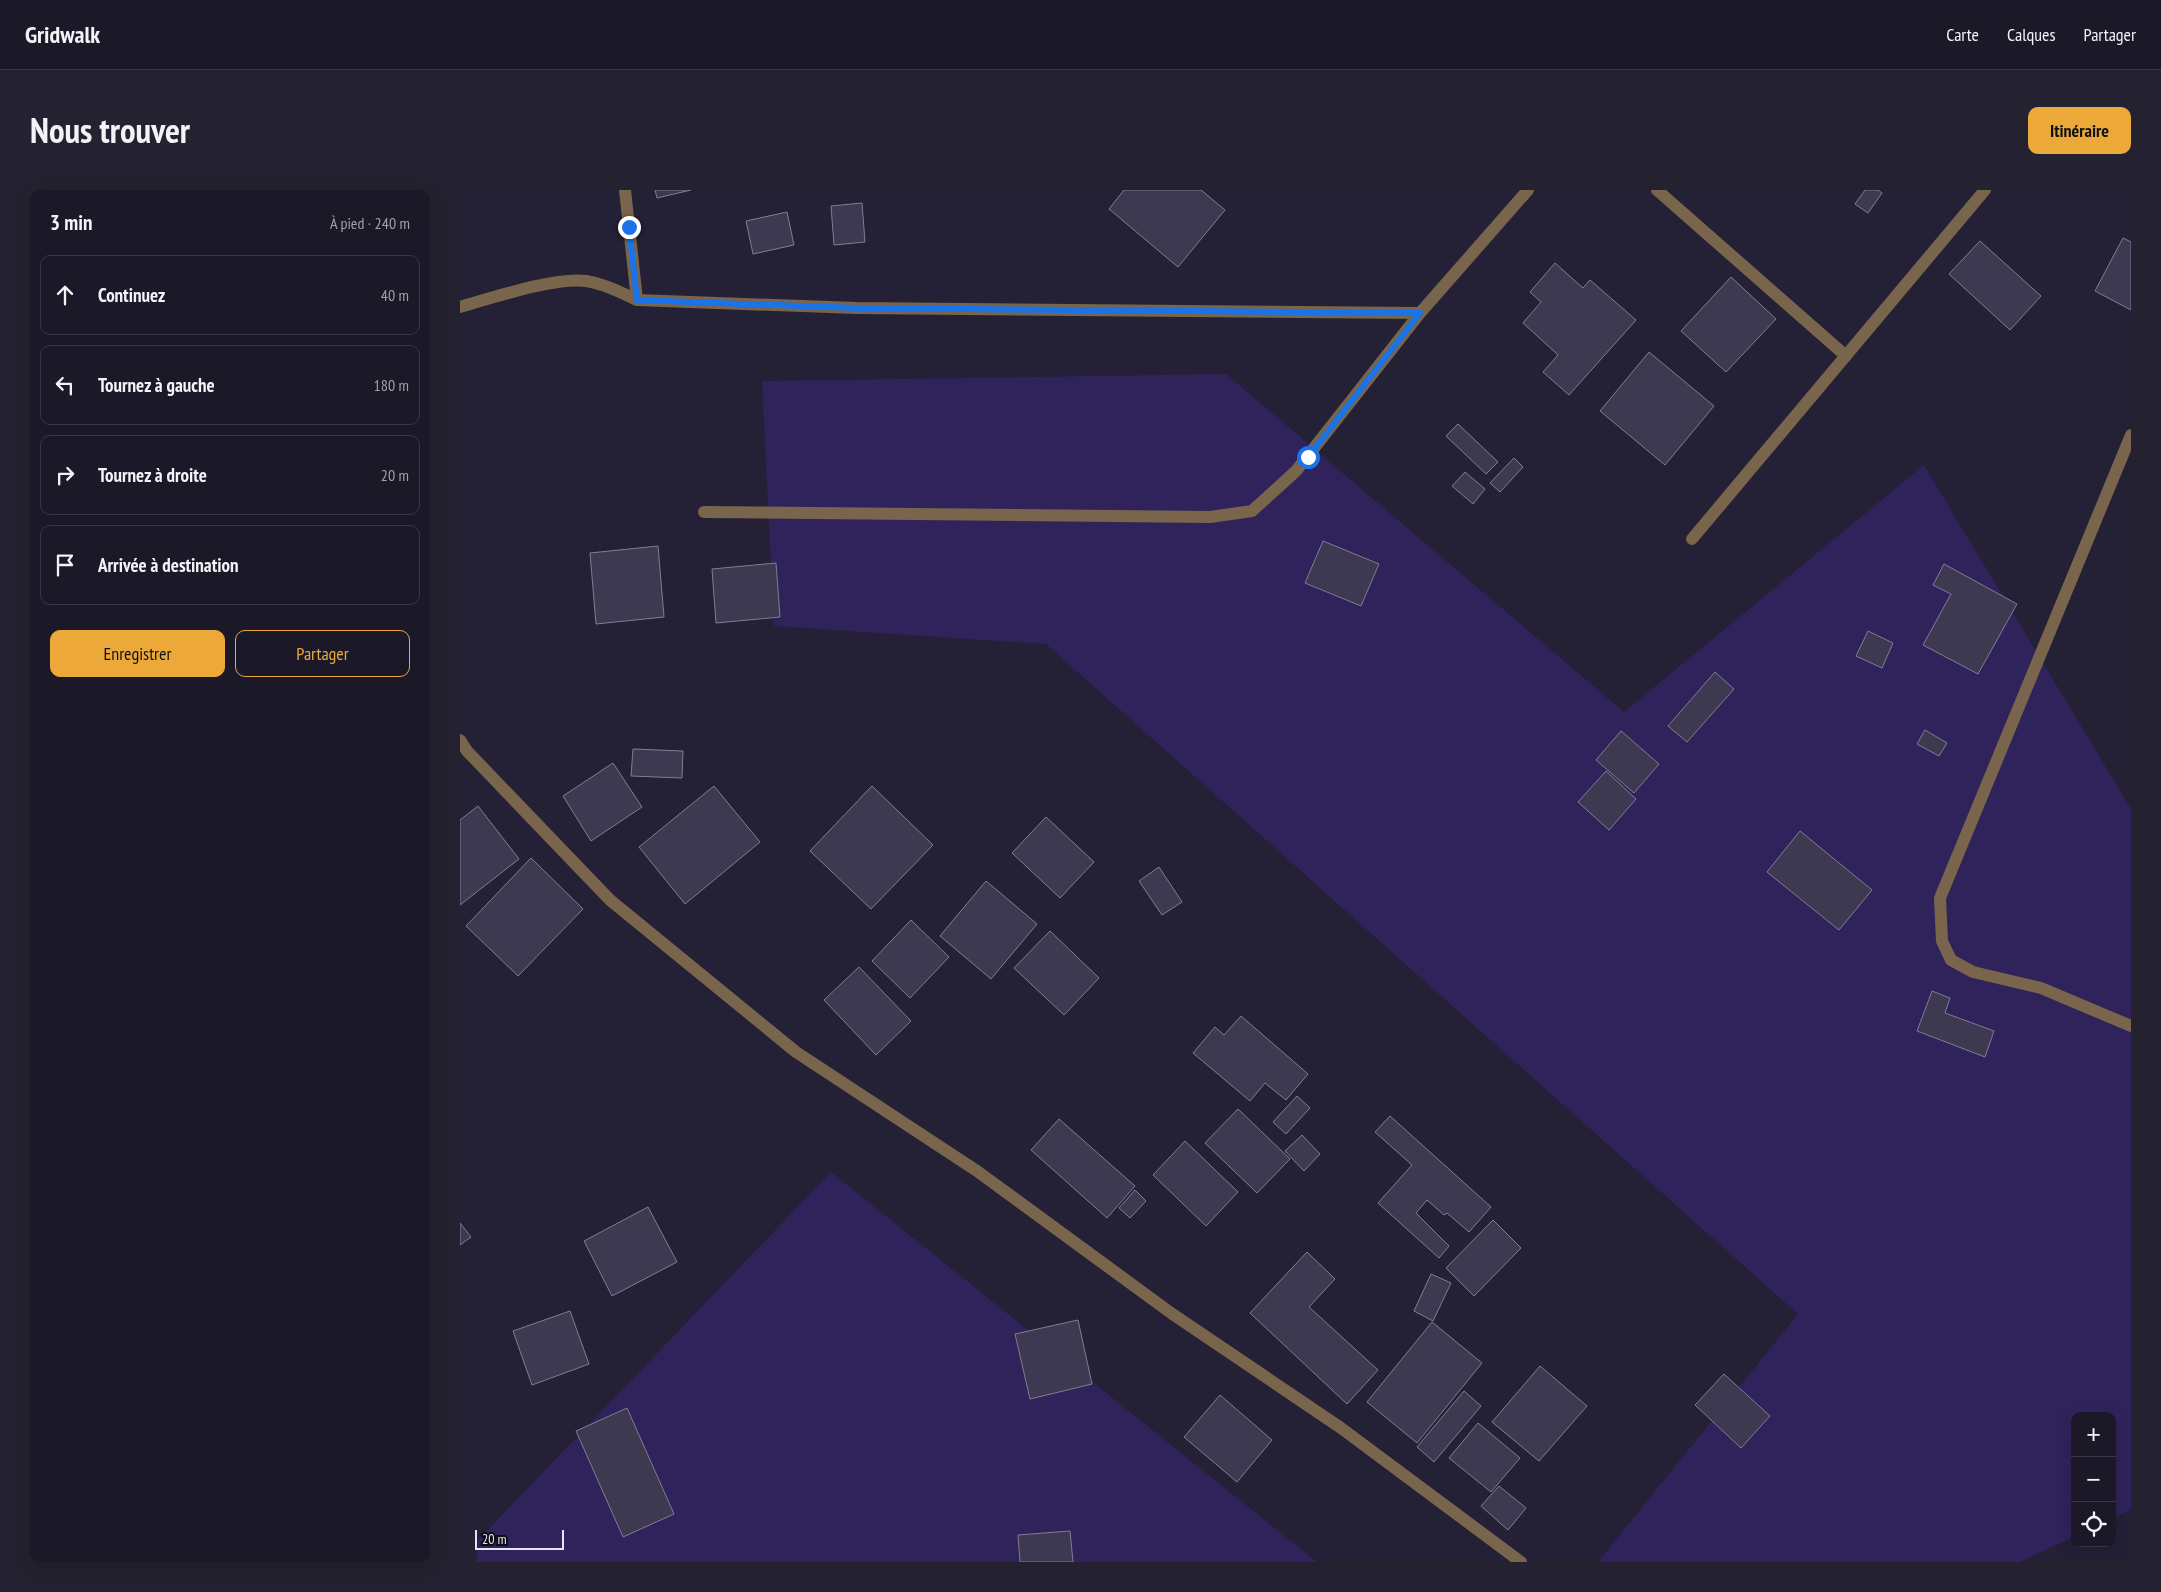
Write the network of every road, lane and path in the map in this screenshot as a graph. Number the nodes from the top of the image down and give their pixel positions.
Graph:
1 (625, 190) edge
2 (1528, 190) edge
3 (1658, 190) edge
4 (1985, 190) edge
5 (637, 300) junction
6 (460, 307) edge
7 (1420, 313) junction
8 (1846, 356) junction
9 (2131, 436) edge
10 (704, 512) dead end
11 (1692, 539) dead end
12 (462, 748) edge
13 (2131, 1026) edge
14 (1522, 1562) edge

1 - 5 street
2 - 7 street
3 - 8 street
4 - 8 street
5 - 6 street
5 - 7 street
7 - 10 street
8 - 11 street
9 - 13 street
12 - 14 street

